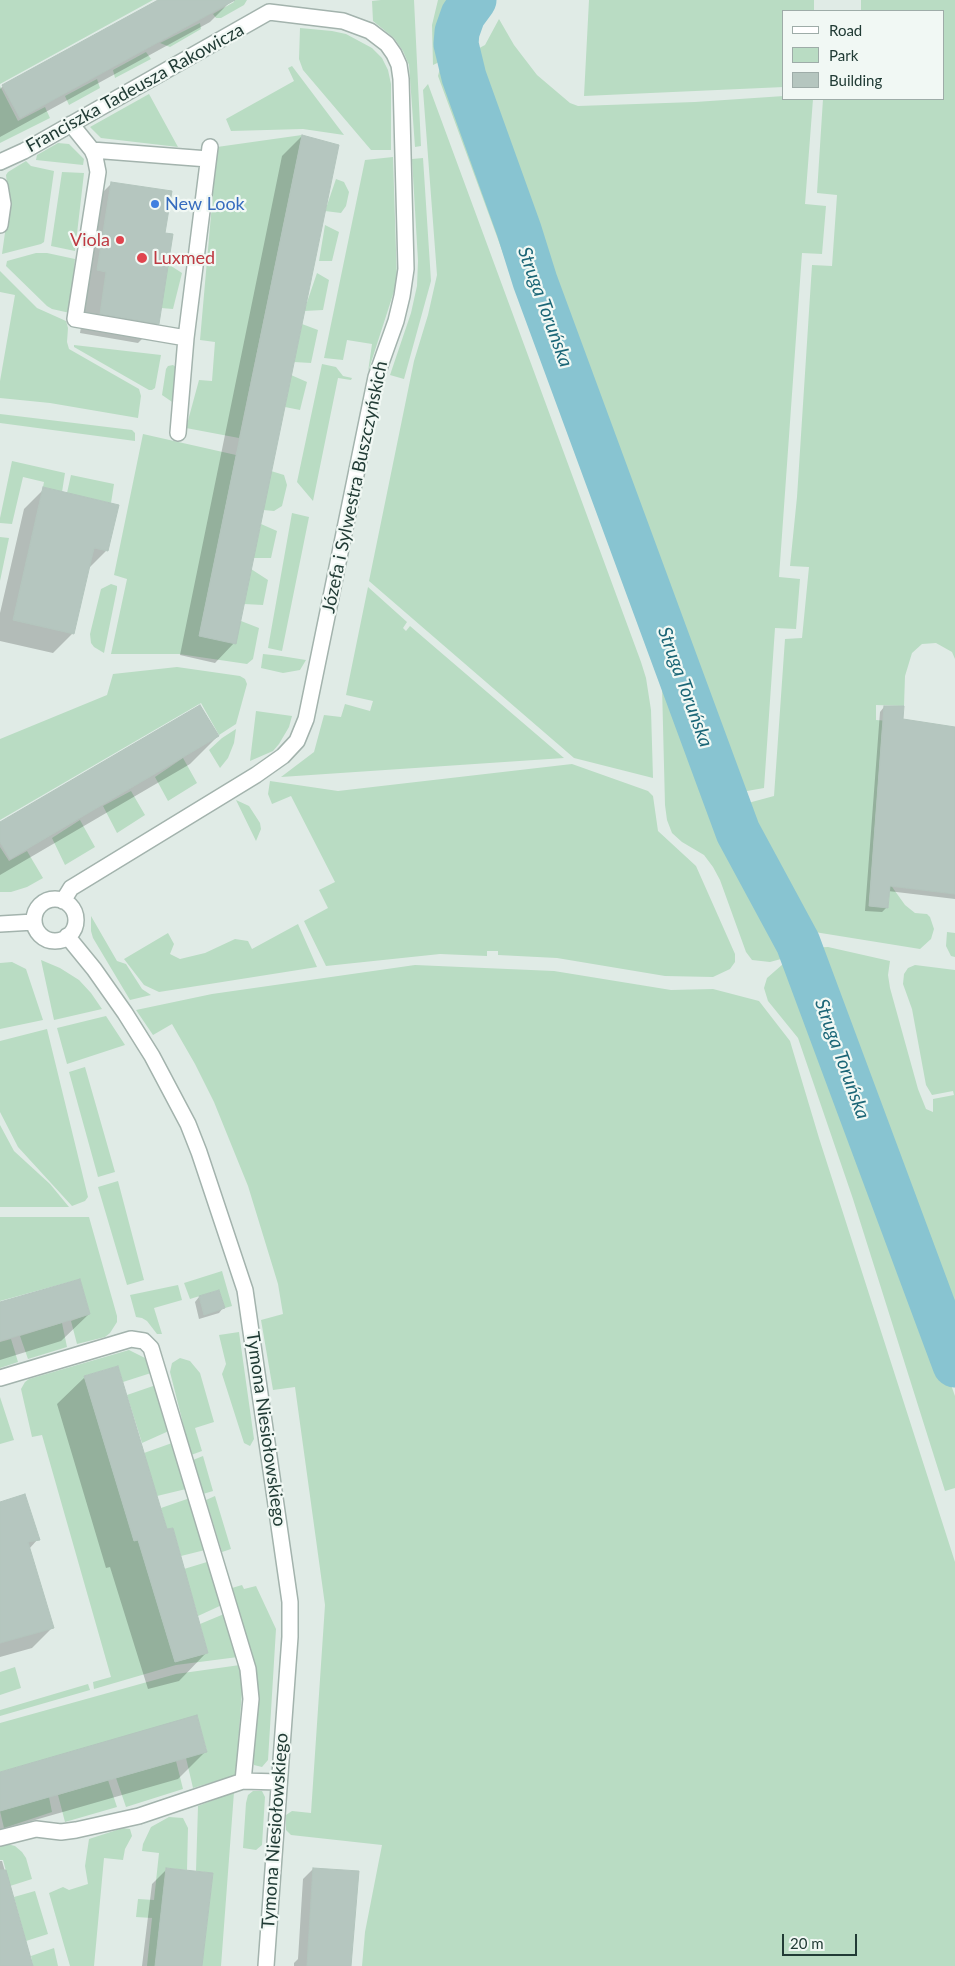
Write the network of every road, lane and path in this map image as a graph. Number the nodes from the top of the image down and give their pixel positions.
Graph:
1 (265, 6) edge
2 (71, 124) junction
3 (92, 150) junction
4 (0, 162) edge
5 (0, 186) edge
6 (0, 225) edge
7 (186, 338) junction
8 (178, 433) dead end
9 (63, 900) junction
10 (34, 922) junction
11 (0, 924) edge
12 (67, 936) junction
13 (0, 1378) edge
14 (243, 1781) junction
15 (279, 1782) junction
16 (0, 1838) edge
17 (266, 1966) edge

1 - 2 street, Franciszka Tadeusza Rakowicza
1 - 9 street, Józefa i Sylwestra Buszczyńskich
2 - 3 street
2 - 4 street, Franciszka Tadeusza Rakowicza
3 - 7 street
3 - 7 street
5 - 6 street
7 - 8 street
9 - 10 street
9 - 12 street
10 - 11 street
10 - 12 street
12 - 15 street, Tymona Niesiołowskiego
13 - 14 street
14 - 15 street
14 - 16 street
15 - 17 street, Tymona Niesiołowskiego

